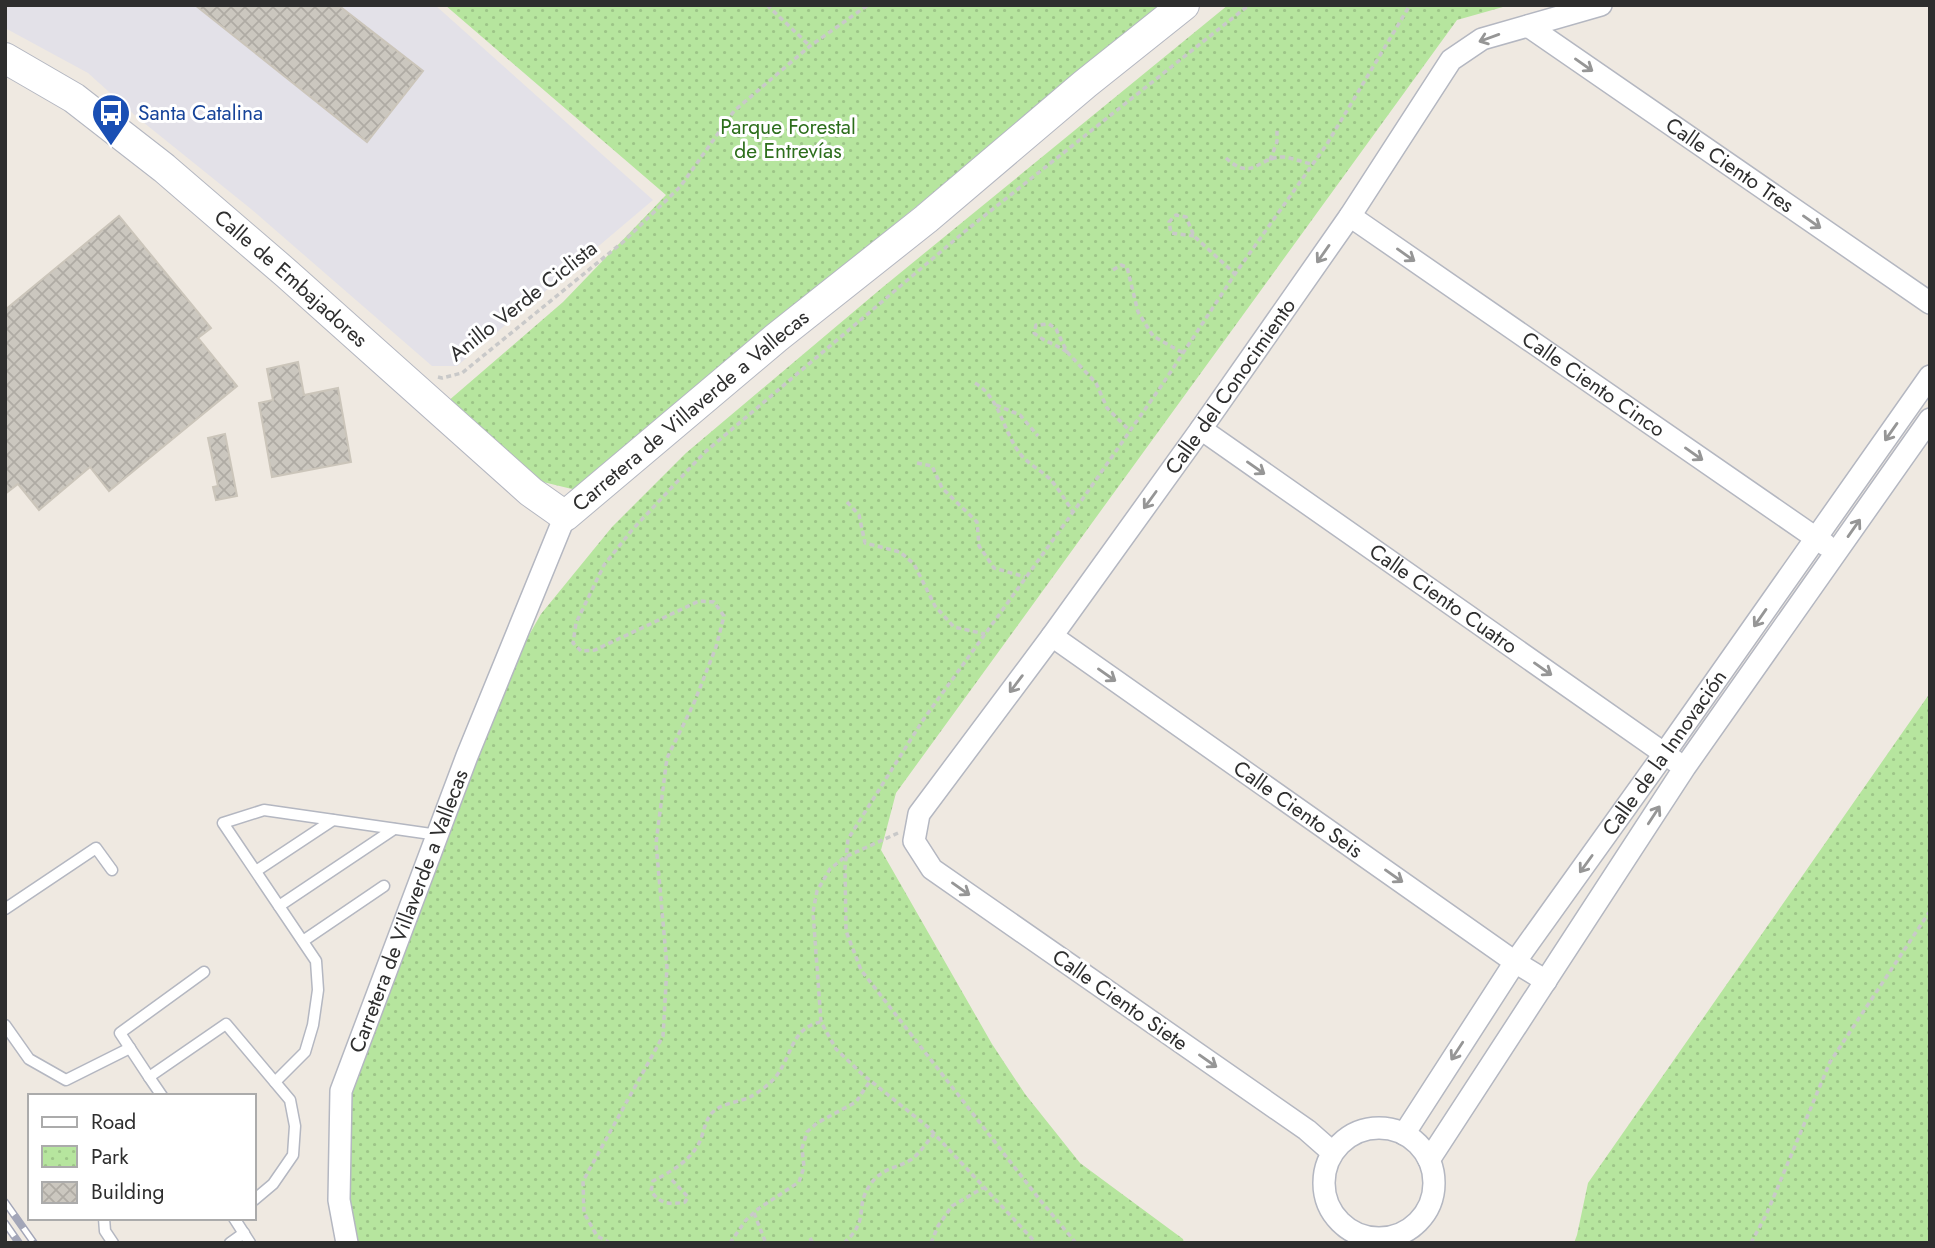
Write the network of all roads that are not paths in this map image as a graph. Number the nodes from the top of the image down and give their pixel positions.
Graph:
1 (1184, 5) edge
2 (1601, 5) edge
3 (1528, 26) junction
4 (5, 58) edge
5 (1350, 216) junction
6 (1930, 303) edge
7 (1930, 376) edge
8 (1930, 419) edge
9 (1200, 429) junction
10 (565, 516) junction
11 (1816, 538) junction
12 (1837, 552) junction
13 (1052, 636) junction
14 (1664, 754) junction
15 (1685, 767) junction
16 (333, 820) junction
17 (394, 829) junction
18 (915, 834) joint
19 (438, 835) junction
20 (112, 870) dead end
21 (256, 872) junction
22 (384, 886) dead end
23 (279, 906) junction
24 (5, 909) edge
25 (303, 941) junction
26 (1515, 962) junction
27 (204, 972) dead end
28 (1546, 981) junction
29 (5, 1025) edge
30 (130, 1048) junction
31 (149, 1077) junction
32 (275, 1082) junction
33 (161, 1094) edge
34 (1404, 1134) junction
35 (1332, 1152) junction
36 (1429, 1160) junction
37 (256, 1198) edge
38 (104, 1220) edge
39 (235, 1220) edge
40 (247, 1238) edge
41 (113, 1243) edge
42 (230, 1243) edge
43 (347, 1243) edge

1 - 10 main road, Carretera de Villaverde a Vallecas
2 - 3 street, Calle del Conocimiento
3 -> 5 street, Calle del Conocimiento
3 -> 6 street, Calle Ciento Tres
4 - 10 main road, Calle de Embajadores
5 -> 9 street, Calle del Conocimiento
5 -> 11 street, Calle Ciento Cinco
7 -> 11 street, Calle de la Innovación
12 -> 8 street, Calle de la Innovación
9 -> 13 street, Calle del Conocimiento
9 -> 14 street, Calle Ciento Cuatro
10 - 19 street, Carretera de Villaverde a Vallecas
11 - 12 street, Calle Ciento Cinco
11 -> 14 street, Calle de la Innovación
12 - 15 street, Calle de la Innovación
13 -> 18 street, Calle del Conocimiento
13 -> 26 street, Calle Ciento Seis
14 - 15 street, Calle Ciento Cuatro
14 -> 26 street, Calle de la Innovación
28 -> 15 street, Calle de la Innovación
16 - 17 lane
16 - 21 lane
16 - 21 lane
17 - 19 lane
17 - 23 lane
18 -> 35 street, Calle Ciento Siete
19 - 43 street, Carretera de Villaverde a Vallecas
20 - 24 lane
21 - 23 lane
22 - 25 lane
23 - 25 lane
25 - 32 lane
26 - 28 street, Calle Ciento Seis
26 -> 34 street, Calle de la Innovación
27 - 30 lane
28 - 36 street, Calle de la Innovación
29 - 30 lane
30 - 31 lane
31 - 32 lane
31 - 33 lane
32 - 37 lane
34 - 35 street
34 - 36 street
35 - 36 street
38 - 41 lane
39 - 40 lane
40 - 42 lane

